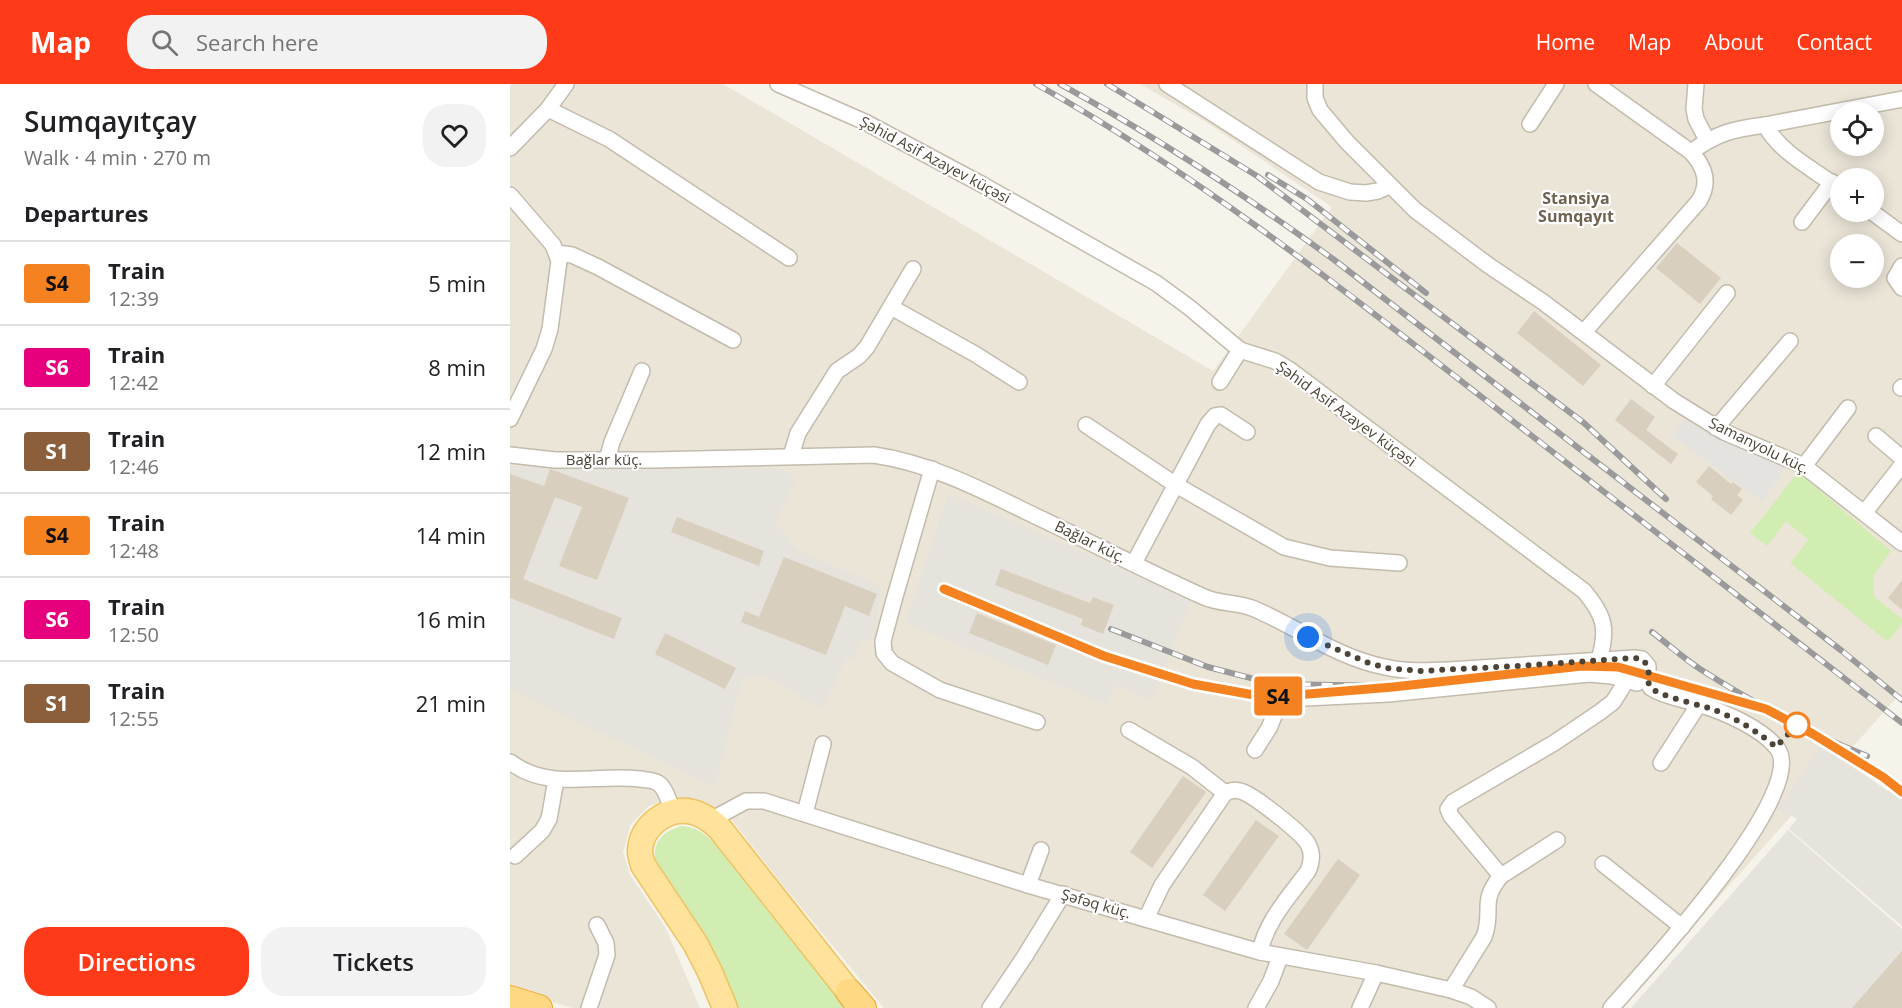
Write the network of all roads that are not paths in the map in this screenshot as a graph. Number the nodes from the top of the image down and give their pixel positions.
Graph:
1 (566, 84) edge
2 (778, 84) edge
3 (1167, 84) edge
4 (1315, 84) edge
5 (1556, 84) edge
6 (1596, 84) edge
7 (1696, 84) edge
8 (1902, 99) edge
9 (548, 109) junction
10 (1530, 124) dead end
11 (1765, 125) junction
12 (1707, 140) junction
13 (510, 148) edge
14 (1691, 152) junction
15 (1830, 181) edge
16 (1389, 186) junction
17 (1830, 192) edge
18 (510, 195) edge
19 (1884, 221) edge
20 (1802, 222) dead end
21 (1902, 234) edge
22 (557, 253) junction
23 (789, 258) dead end
24 (1902, 266) edge
25 (913, 269) dead end
26 (1902, 288) edge
27 (1727, 293) dead end
28 (891, 307) junction
29 (1584, 332) junction
30 (733, 340) dead end
31 (1790, 341) dead end
32 (1239, 350) junction
33 (642, 371) dead end
34 (1019, 382) dead end
35 (1221, 382) dead end
36 (1653, 386) junction
37 (1848, 408) dead end
38 (510, 419) edge
39 (1086, 425) dead end
40 (1716, 428) junction
41 (1247, 432) dead end
42 (1876, 436) dead end
43 (510, 455) edge
44 (791, 456) junction
45 (1902, 458) edge
46 (608, 459) junction
47 (1902, 465) edge
48 (1804, 466) junction
49 (932, 469) junction
50 (1176, 484) junction
51 (1865, 512) junction
52 (1902, 543) edge
53 (1134, 563) junction
54 (1399, 563) dead end
55 (1599, 660) junction
56 (1649, 679) junction
57 (1627, 680) junction
58 (1699, 704) junction
59 (1037, 722) dead end
60 (1130, 730) dead end
61 (823, 744) dead end
62 (1255, 750) dead end
63 (510, 762) edge
64 (1661, 763) dead end
65 (556, 780) junction
66 (1225, 793) junction
67 (673, 811) junction
68 (805, 813) junction
69 (711, 820) junction
70 (1557, 840) dead end
71 (1041, 850) dead end
72 (515, 856) dead end
73 (1603, 864) dead end
74 (1501, 876) junction
75 (1028, 885) junction
76 (1063, 894) junction
77 (1146, 919) junction
78 (597, 925) dead end
79 (1682, 927) junction
80 (1260, 952) junction
81 (1280, 957) junction
82 (1376, 973) junction
83 (1451, 990) junction
84 (510, 999) edge
85 (857, 1002) edge
86 (1486, 1007) edge
87 (539, 1008) edge
88 (589, 1008) edge
89 (725, 1008) edge
90 (990, 1008) edge
91 (1256, 1008) edge
92 (1360, 1008) edge
93 (1611, 1008) edge

1 - 9 street
2 - 32 street, Şəhid Asif Azayev küçəsi
3 - 16 street
4 - 16 street, Samanyolu küç.
5 - 10 street
6 - 14 street
7 - 12 street
8 - 11 street
9 - 13 street
9 - 23 street
11 - 12 street
11 - 15 street
12 - 14 street
14 - 29 street
16 - 29 street, Samanyolu küç.
17 - 20 street
18 - 22 street
19 - 21 street
22 - 30 street
22 - 38 street
24 - 26 street
25 - 28 street
27 - 36 street
28 - 34 street
28 - 44 street
29 - 36 street, Samanyolu küç.
31 - 40 street
32 - 35 street
32 - 55 street, Şəhid Asif Azayev küçəsi
33 - 46 street
36 - 40 street, Samanyolu küç.
37 - 48 street
39 - 50 street
40 - 48 street, Samanyolu küç.
41 - 50 street
42 - 45 street
43 - 46 street, Bağlar küç.
44 - 46 street, Bağlar küç.
44 - 49 street, Bağlar küç.
47 - 51 street
48 - 51 street, Samanyolu küç.
49 - 53 street, Bağlar küç.
49 - 59 street
50 - 53 street
50 - 54 street
51 - 52 street, Samanyolu küç.
53 - 55 street, Bağlar küç.
55 - 56 street, Bağlar küç.
56 - 57 street
56 - 58 street
57 - 62 street
57 - 74 street
58 - 64 street
58 - 79 street
60 - 66 street
61 - 68 street
63 - 65 street
65 - 67 street
65 - 72 street
66 - 77 street
66 - 80 street
67 - 69 main road
67 - 89 main road
68 - 69 street, Şəfəq küç.
68 - 75 street, Şəfəq küç.
69 - 85 main road
70 - 74 street
71 - 75 street
73 - 79 street
74 - 83 street
75 - 76 street, Şəfəq küç.
76 - 77 street, Şəfəq küç.
76 - 90 street
77 - 80 street, Şəfəq küç.
78 - 88 street
79 - 93 street
80 - 81 street, Şəfəq küç.
81 - 82 street, Şəfəq küç.
81 - 91 street
82 - 83 street, Şəfəq küç.
82 - 92 street
83 - 86 street, Şəfəq küç.
84 - 87 highway

